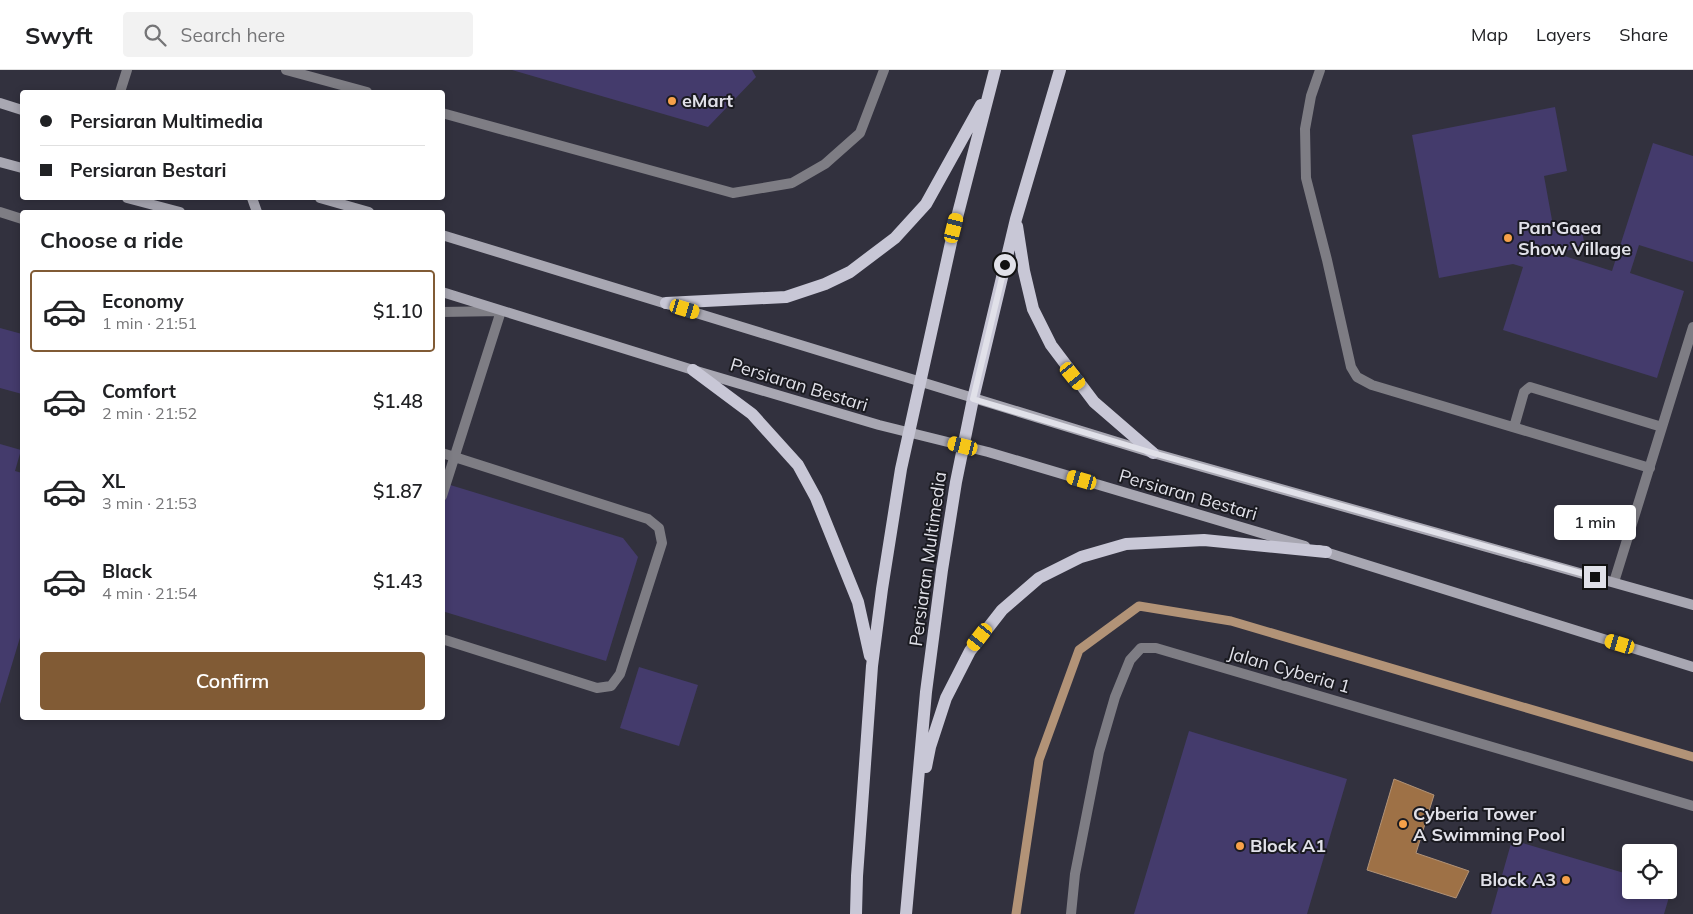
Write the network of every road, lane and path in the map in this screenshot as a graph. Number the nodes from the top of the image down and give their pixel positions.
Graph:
1 (127, 70) edge
2 (286, 70) edge
3 (884, 70) edge
4 (995, 70) edge
5 (1060, 70) edge
6 (1320, 70) edge
7 (992, 84) junction
8 (121, 90) edge
9 (360, 90) edge
10 (0, 103) edge
11 (20, 109) edge
12 (445, 114) edge
13 (0, 162) edge
14 (20, 167) edge
15 (135, 200) edge
16 (327, 200) edge
17 (172, 210) edge
18 (362, 210) edge
19 (0, 212) edge
20 (20, 218) edge
21 (1016, 219) junction
22 (445, 236) edge
23 (445, 293) edge
24 (666, 303) junction
25 (501, 311) junction
26 (445, 312) edge
27 (1693, 326) edge
28 (693, 370) junction
29 (920, 382) junction
30 (973, 399) junction
31 (1514, 427) junction
32 (1662, 427) junction
33 (909, 433) junction
34 (963, 446) junction
35 (1153, 453) junction
36 (445, 454) edge
37 (455, 457) junction
38 (1650, 468) junction
39 (445, 487) edge
40 (1326, 552) junction
41 (1614, 582) junction
42 (1693, 605) edge
43 (445, 639) edge
44 (872, 666) junction
45 (1693, 667) edge
46 (1693, 806) edge
47 (913, 827) junction
48 (856, 914) edge
49 (906, 914) edge
50 (1071, 914) edge

1 - 8 street
2 - 9 street
3 - 12 street
4 - 7 main road
5 - 21 main road, Persiaran Multimedia
6 - 31 street
7 - 24 main road
7 - 29 main road
10 - 11 main road
13 - 14 main road
15 - 17 main road
16 - 18 main road
19 - 20 street
21 - 30 main road, Persiaran Multimedia
21 - 35 main road
22 - 24 main road, Persiaran Bestari
23 - 25 main road, Persiaran Bestari
24 - 29 main road, Persiaran Bestari
25 - 26 street
25 - 28 main road, Persiaran Bestari
25 - 37 street
27 - 32 street
28 - 33 main road, Persiaran Bestari
28 - 44 main road
29 - 30 main road, Persiaran Bestari
29 - 33 main road
30 - 34 main road, Persiaran Multimedia
30 - 35 main road, Persiaran Bestari
31 - 32 street
31 - 38 street
32 - 38 street
33 - 34 main road, Persiaran Bestari
33 - 44 main road
34 - 40 main road, Persiaran Bestari
34 - 47 main road, Persiaran Multimedia
35 - 41 main road, Persiaran Bestari
36 - 37 street
37 - 39 street
37 - 43 street
38 - 41 street
40 - 45 main road, Persiaran Bestari
40 - 47 main road
41 - 42 main road, Persiaran Bestari
44 - 48 main road
46 - 50 street, Jalan Cyberia 1
47 - 49 main road, Persiaran Multimedia

